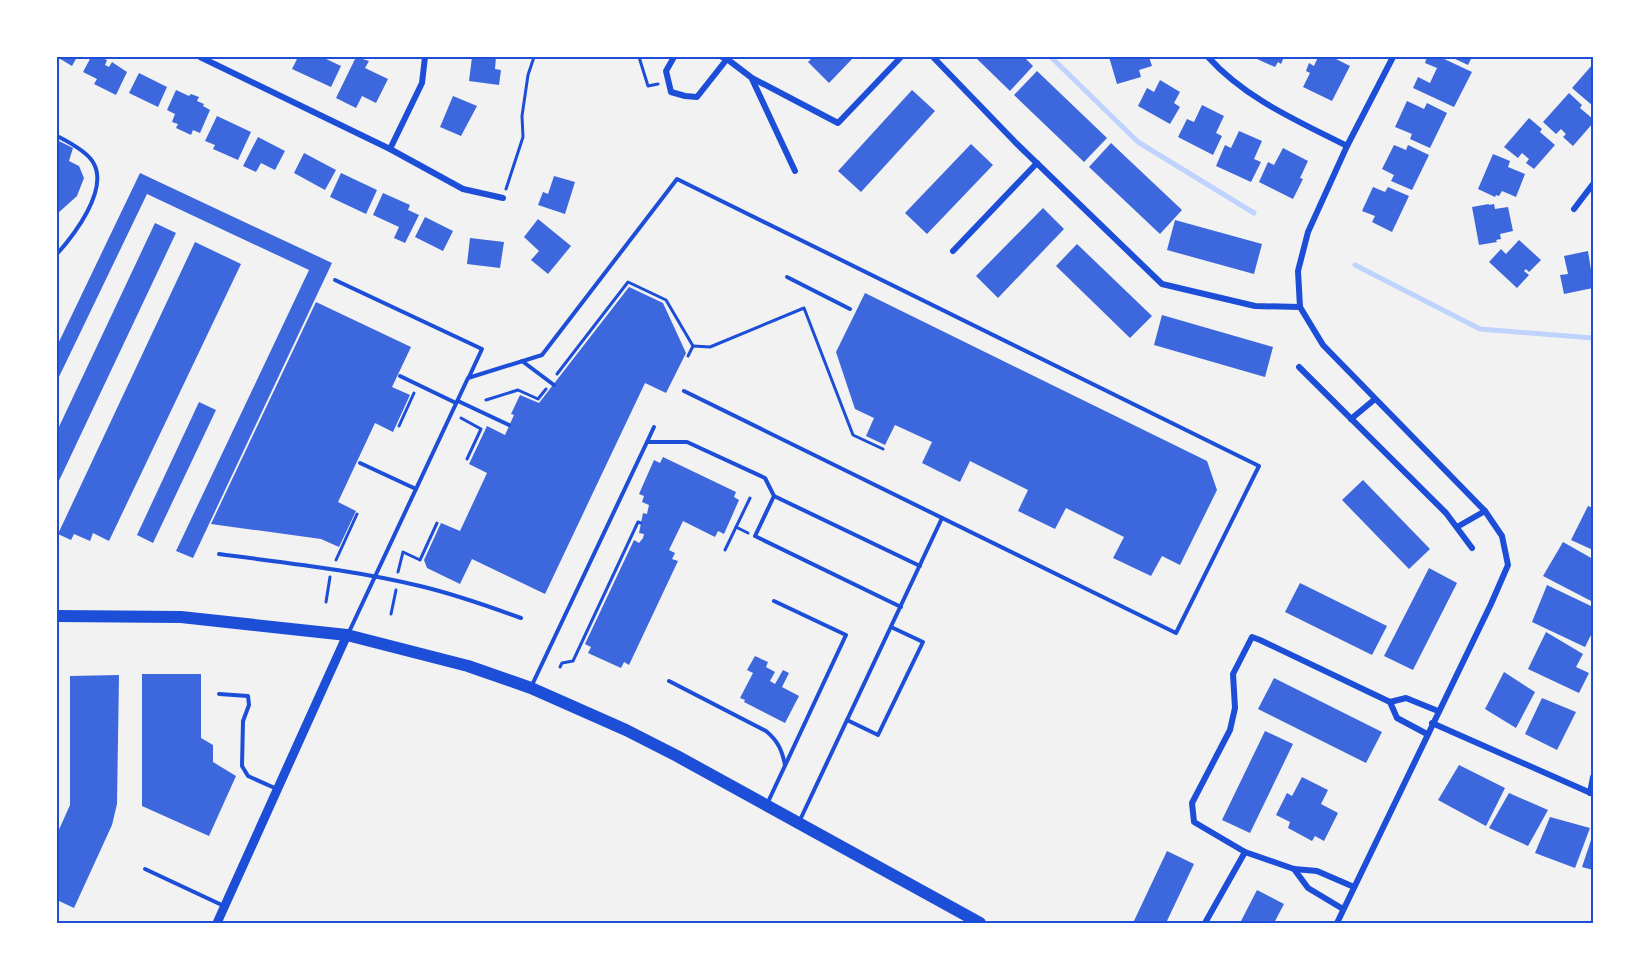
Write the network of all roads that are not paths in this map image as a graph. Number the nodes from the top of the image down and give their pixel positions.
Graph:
1 (200, 57) edge
2 (425, 57) edge
3 (674, 57) edge
4 (901, 57) edge
5 (933, 57) edge
6 (1208, 57) edge
7 (1393, 57) edge
8 (725, 58) edge
9 (752, 78) junction
10 (57, 136) edge
11 (1347, 146) junction
12 (390, 149) junction
13 (1037, 163) junction
14 (795, 171) dead end
15 (1593, 184) edge
16 (503, 198) road end
17 (1574, 209) dead end
18 (953, 251) dead end
19 (57, 254) edge
20 (787, 277) dead end
21 (335, 280) dead end
22 (1300, 307) junction
23 (850, 309) dead end
24 (522, 361) junction
25 (1299, 367) dead end
26 (400, 376) dead end
27 (468, 378) junction
28 (552, 383) road end
29 (684, 390) dead end
30 (1375, 399) junction
31 (457, 402) junction
32 (1351, 419) junction
33 (509, 425) dead end
34 (654, 427) dead end
35 (646, 442) junction
36 (360, 463) dead end
37 (416, 489) junction
38 (774, 496) junction
39 (1485, 511) junction
40 (942, 518) junction
41 (1456, 527) junction
42 (1472, 548) dead end
43 (219, 554) dead end
44 (920, 566) junction
45 (374, 577) junction
46 (774, 600) dead end
47 (901, 607) junction
48 (57, 616) edge
49 (521, 618) dead end
50 (891, 627) junction
51 (347, 635) junction
52 (669, 681) dead end
53 (531, 688) junction
54 (219, 694) dead end
55 (1390, 702) junction
56 (1438, 711) junction
57 (847, 720) junction
58 (1432, 723) junction
59 (1427, 734) junction
60 (785, 766) junction
61 (1593, 777) edge
62 (278, 790) junction
63 (1591, 794) edge
64 (766, 805) junction
65 (799, 823) junction
66 (1245, 852) junction
67 (145, 869) dead end
68 (1294, 869) junction
69 (1354, 887) junction
70 (225, 906) junction
71 (1343, 909) junction
72 (217, 923) edge
73 (980, 923) edge
74 (1204, 923) edge
75 (1337, 923) edge

1 - 12 street
2 - 12 street
3 - 8 street
4 - 9 street
5 - 13 street
6 - 11 street
7 - 11 street
8 - 9 street
9 - 14 street
10 - 19 lane
11 - 22 street
12 - 16 street
13 - 18 street
13 - 22 street
15 - 17 street
20 - 23 lane
21 - 27 lane
22 - 30 street
24 - 27 lane
24 - 28 lane
24 - 40 lane
25 - 32 street
26 - 31 lane
27 - 31 lane
29 - 40 lane
30 - 32 street
30 - 39 street
31 - 33 lane
31 - 37 lane
32 - 41 street
34 - 35 lane
35 - 38 lane
35 - 53 lane
36 - 37 lane
37 - 45 lane
38 - 44 lane
38 - 47 lane
39 - 41 street
39 - 56 street
40 - 44 lane
41 - 42 street
43 - 45 lane
44 - 47 lane
45 - 49 lane
45 - 51 lane
46 - 60 lane
47 - 50 lane
48 - 51 main road
50 - 57 lane
50 - 57 lane
51 - 53 main road
51 - 62 street
52 - 60 lane
53 - 64 main road
54 - 62 lane
55 - 56 street
55 - 59 street
55 - 66 street
56 - 58 street
57 - 65 lane
58 - 59 street
58 - 63 street
59 - 69 street
60 - 64 lane
61 - 63 street
62 - 70 street
64 - 65 main road
65 - 73 main road
66 - 68 street
66 - 74 street
67 - 70 lane
68 - 69 street
68 - 71 street
69 - 71 street
70 - 72 street
71 - 75 street

